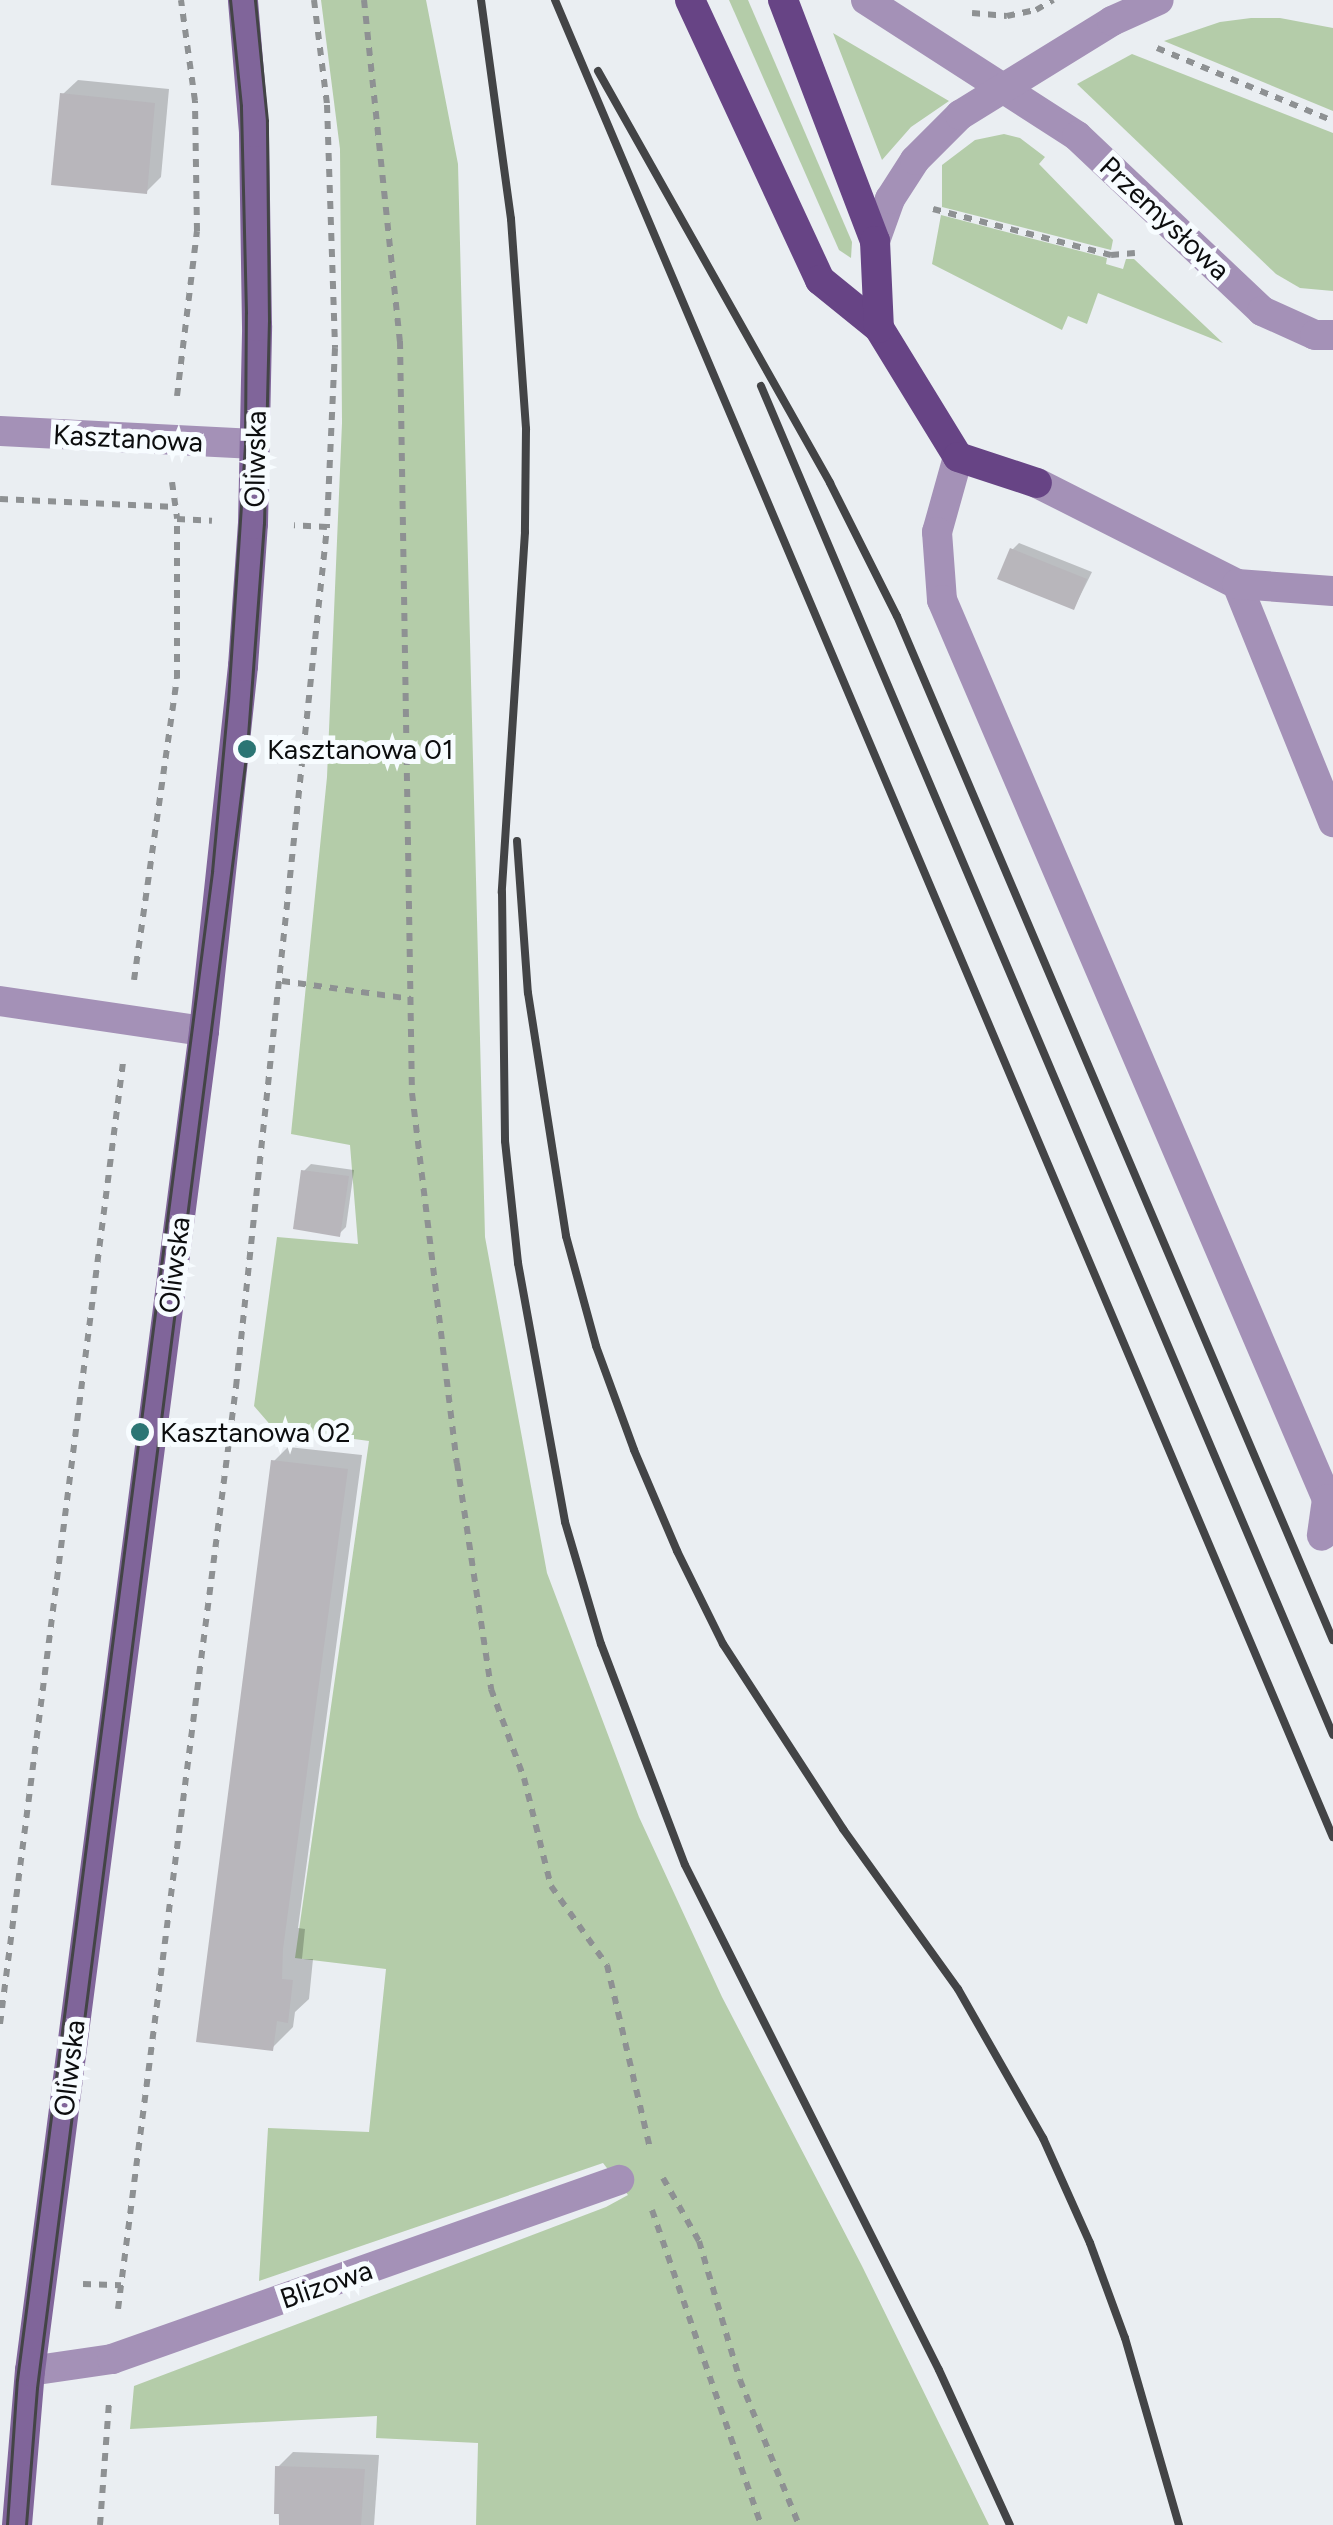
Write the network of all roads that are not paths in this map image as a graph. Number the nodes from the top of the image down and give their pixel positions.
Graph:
1 (243, 0) edge
2 (690, 0) edge
3 (783, 0) edge
4 (866, 0) edge
5 (1159, 0) edge
6 (1002, 86) junction
7 (875, 240) junction
8 (879, 328) junction
9 (1333, 335) edge
10 (0, 431) edge
11 (256, 444) junction
12 (958, 457) junction
13 (1037, 483) joint
14 (1237, 584) junction
15 (1333, 591) edge
16 (1333, 822) edge
17 (0, 1001) edge
18 (204, 1031) junction
19 (1322, 1536) dead end
20 (619, 2180) dead end
21 (30, 2370) junction
22 (17, 2525) edge

1 - 11 street, Oliwska
2 - 8 main road
3 - 7 main road
4 - 6 street, Przemysłowa
5 - 6 street
6 - 7 street
6 - 9 street, Przemysłowa
7 - 8 main road
8 - 12 main road
10 - 11 street, Kasztanowa
11 - 18 street, Oliwska
12 - 13 main road
12 - 19 street
13 - 14 street
14 - 15 street
14 - 16 street
17 - 18 street
18 - 21 street, Oliwska
20 - 21 street, Blizowa
21 - 22 street, Oliwska

